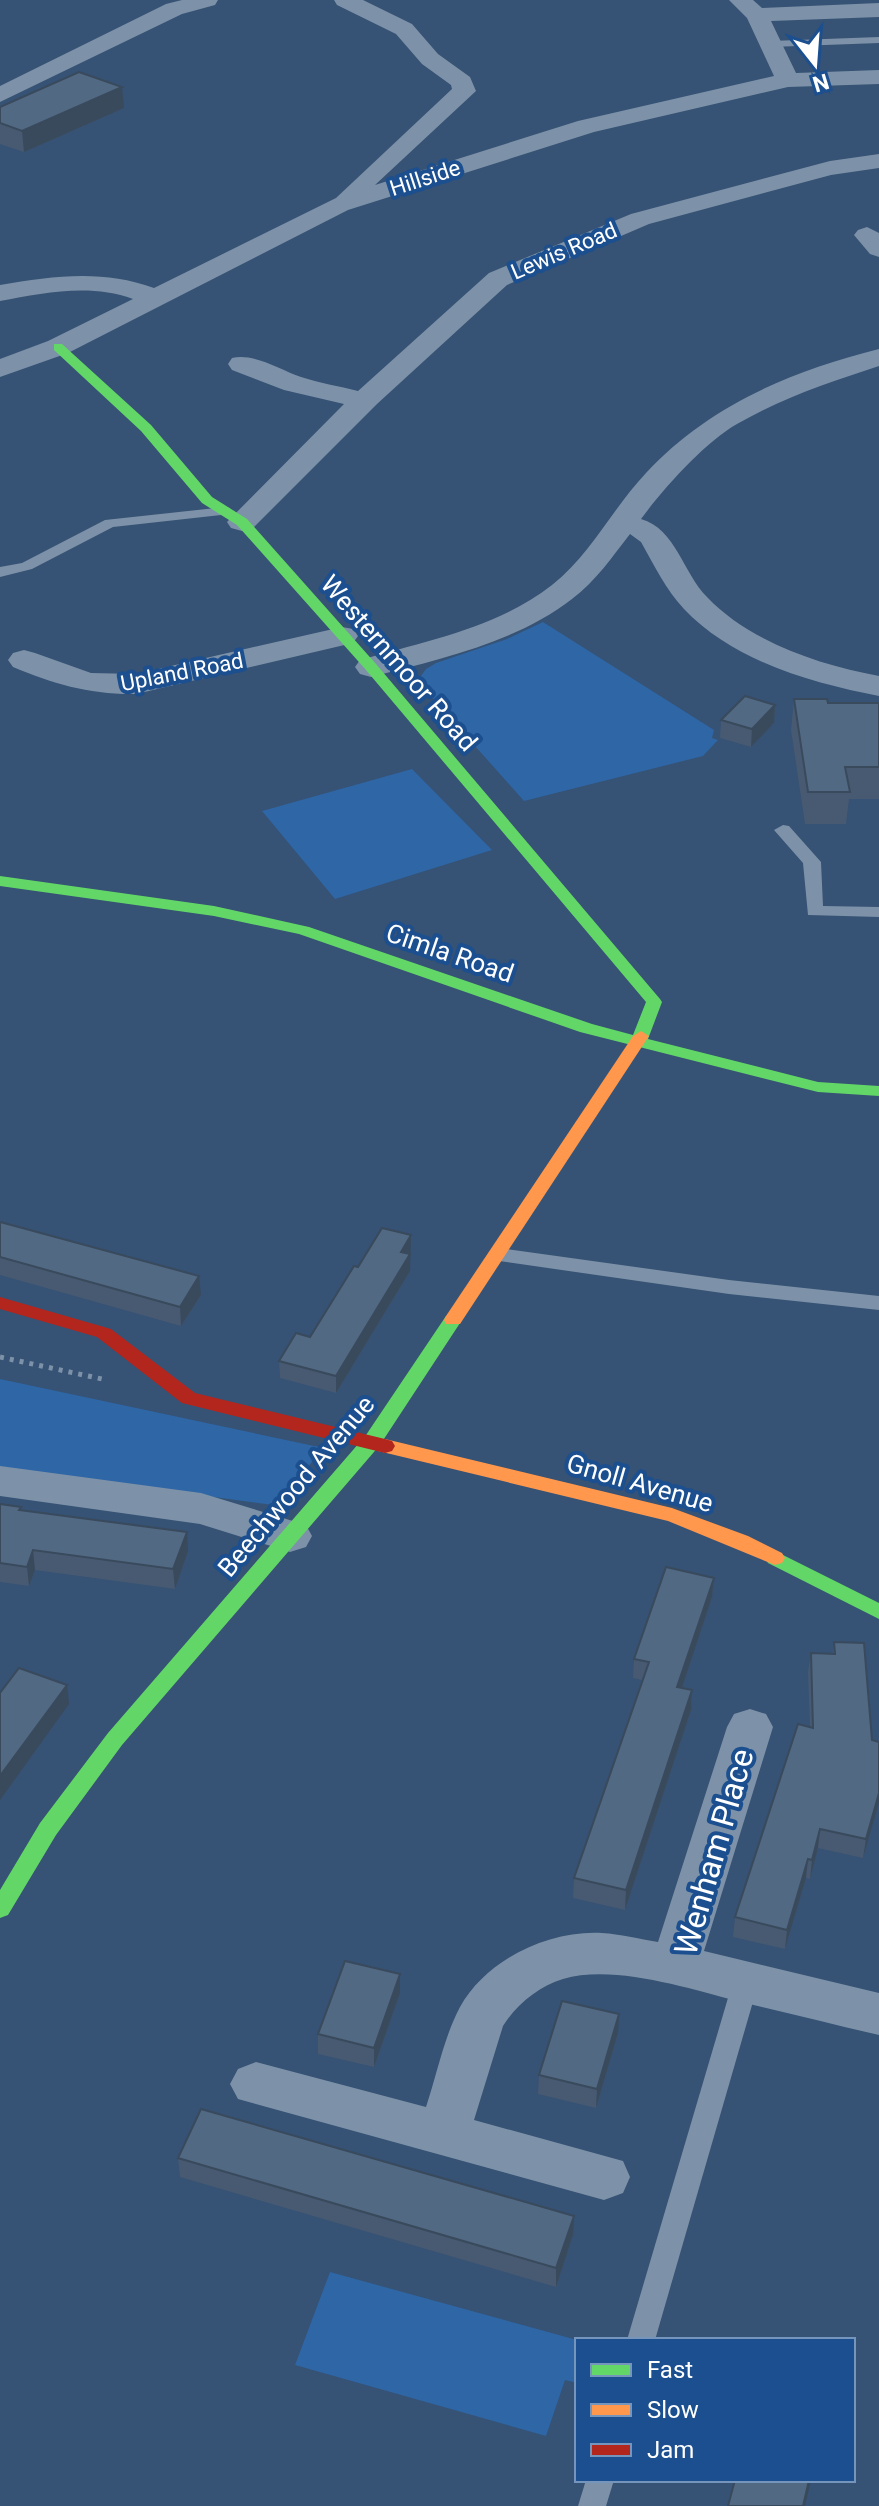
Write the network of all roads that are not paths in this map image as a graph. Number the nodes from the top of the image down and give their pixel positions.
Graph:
1 (345, 0) edge
2 (198, 1) edge
3 (748, 7) edge
4 (879, 10) edge
5 (879, 40) edge
6 (771, 44) junction
7 (879, 77) edge
8 (788, 80) junction
9 (0, 95) edge
10 (879, 161) edge
11 (339, 205) junction
12 (0, 293) edge
13 (155, 298) junction
14 (58, 347) junction
15 (879, 357) edge
16 (242, 364) dead end
17 (0, 369) edge
18 (365, 401) junction
19 (233, 516) junction
20 (624, 523) junction
21 (0, 572) edge
22 (342, 636) junction
23 (24, 660) dead end
24 (371, 667) junction
25 (879, 686) edge
26 (783, 830) dead end
27 (0, 881) edge
28 (879, 912) edge
29 (639, 1042) junction
30 (879, 1091) edge
31 (499, 1255) junction
32 (0, 1303) edge
33 (879, 1303) edge
34 (373, 1440) junction
35 (0, 1481) edge
36 (290, 1536) junction
37 (879, 1612) edge
38 (750, 1727) dead end
39 (0, 1909) edge
40 (675, 1965) junction
41 (746, 1981) junction
42 (879, 2014) edge
43 (256, 2084) dead end
44 (444, 2134) junction
45 (604, 2177) dead end
46 (642, 2338) edge
47 (599, 2482) edge
48 (592, 2506) edge

1 - 11 street
2 - 9 street
3 - 4 street
3 - 6 street
5 - 6 lane
6 - 8 street
7 - 8 street, Hillside
8 - 11 street, Hillside
10 - 18 street, Lewis Road
11 - 13 street, Hillside
12 - 13 street
13 - 14 street, Hillside
14 - 17 street, Hillside
14 - 19 street, Westernmoor Road
15 - 20 street
16 - 18 street
18 - 19 street, Lewis Road
19 - 21 lane
19 - 22 street, Westernmoor Road
20 - 24 street
20 - 25 street
22 - 23 street, Upland Road
22 - 24 street, Westernmoor Road
24 - 29 street, Westernmoor Road
26 - 28 lane
27 - 29 street, Cimla Road
29 - 30 street, Cimla Road
29 - 31 street, Beechwood Avenue
31 - 33 lane
31 - 34 street, Beechwood Avenue
32 - 34 street, Gnoll Avenue
34 - 36 street, Beechwood Avenue
34 - 37 street, Gnoll Avenue
35 - 36 street
36 - 39 street, Beechwood Avenue
38 - 40 street, Wenham Place
40 - 41 street, Wenham Place
40 - 44 street
41 - 42 street, Wenham Place
41 - 46 lane
43 - 44 street
44 - 45 street
47 - 48 lane

